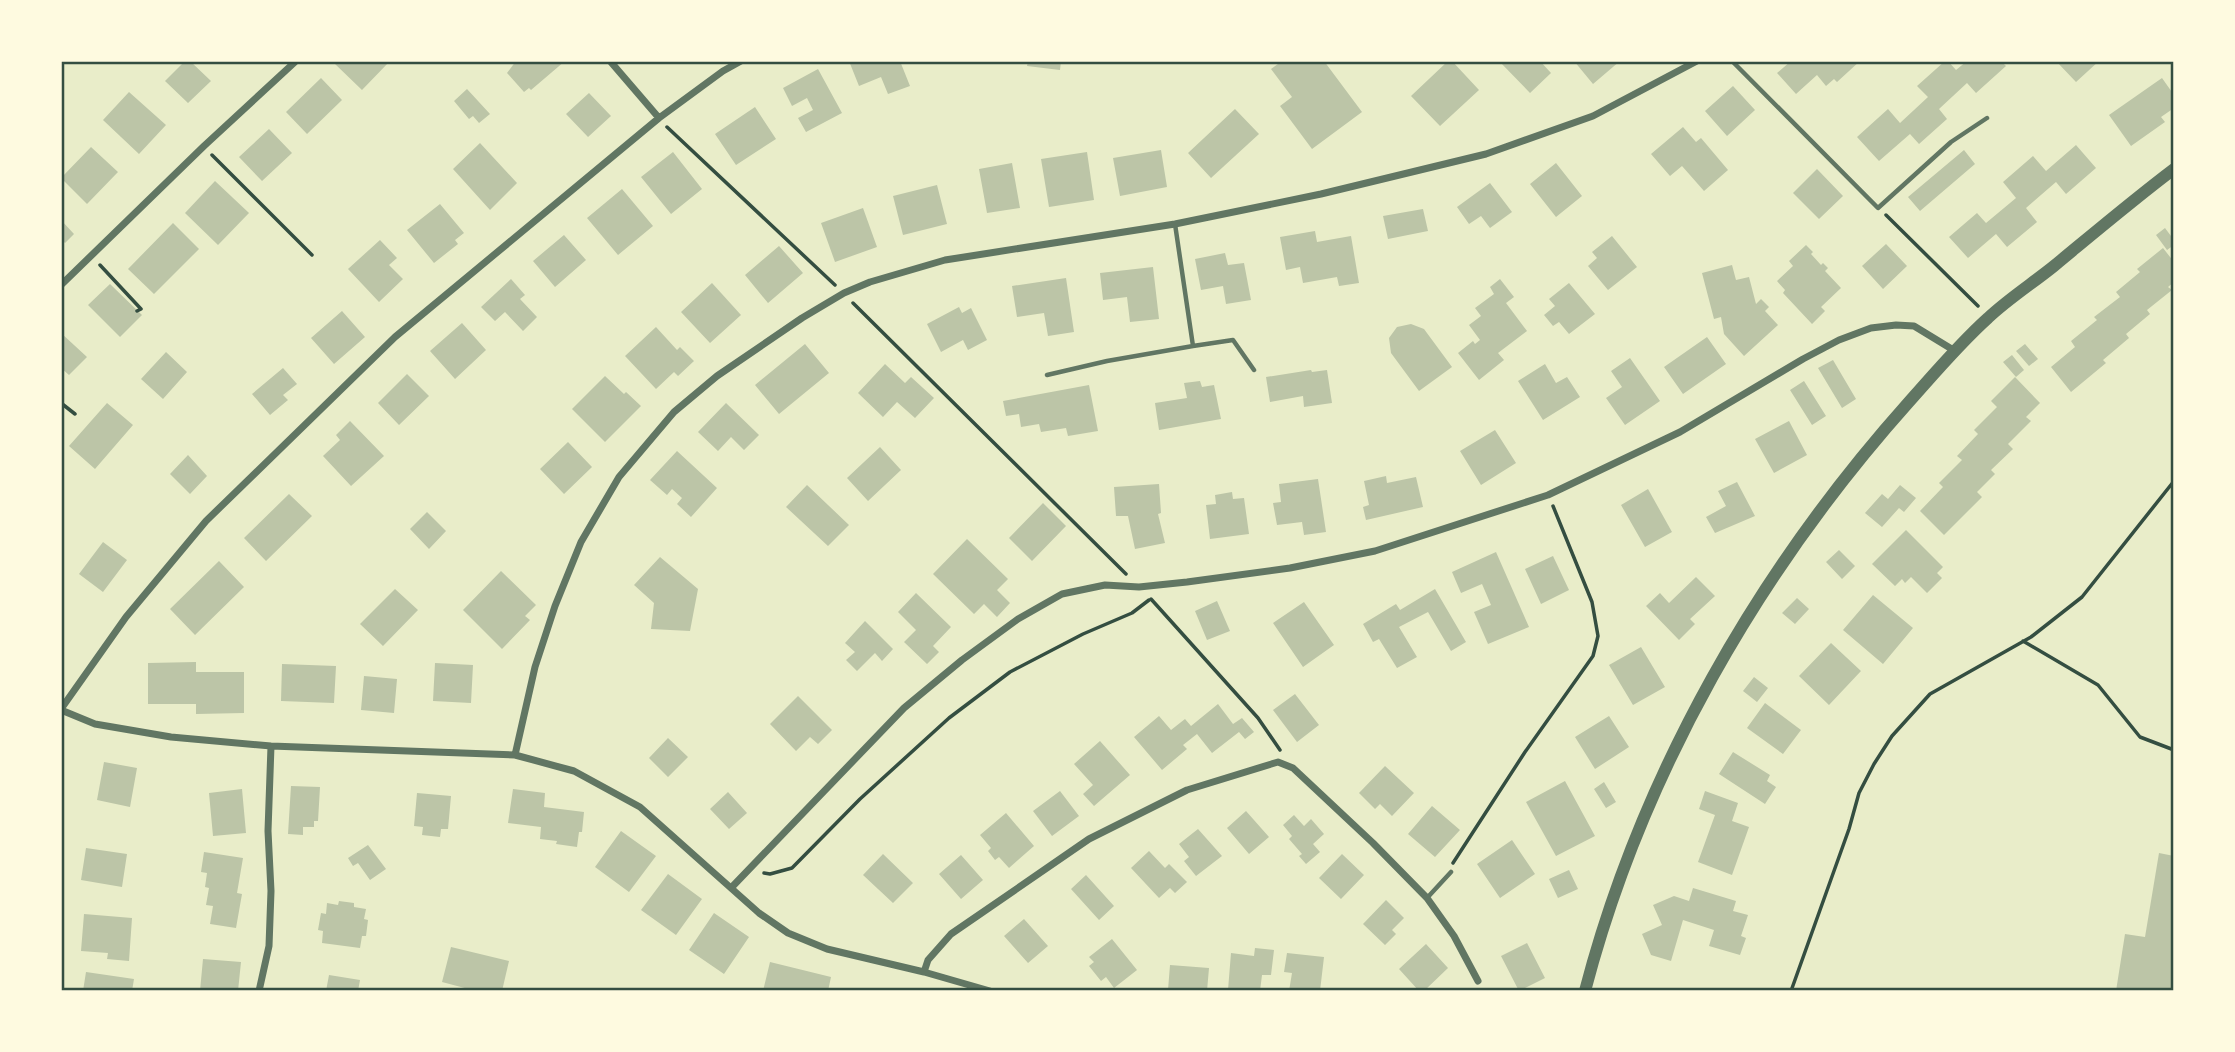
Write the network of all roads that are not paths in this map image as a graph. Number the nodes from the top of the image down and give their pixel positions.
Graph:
1 (296, 61) edge
2 (610, 61) edge
3 (741, 61) edge
4 (1697, 61) edge
5 (1732, 61) edge
6 (659, 118) junction
7 (1987, 118) dead end
8 (2174, 169) edge
9 (1175, 224) junction
10 (61, 285) edge
11 (1193, 346) junction
12 (1955, 351) junction
13 (1254, 370) dead end
14 (1047, 375) dead end
15 (61, 710) edge
16 (271, 746) junction
17 (515, 755) junction
18 (1451, 872) road end
19 (731, 888) junction
20 (1427, 898) junction
21 (924, 972) junction
22 (1478, 981) dead end
23 (260, 991) edge
24 (990, 991) edge
25 (1585, 991) edge

1 - 10 street
2 - 6 street
3 - 6 street
4 - 9 street
5 - 7 lane
6 - 15 street
8 - 12 street
9 - 11 lane
9 - 17 street
11 - 13 lane
11 - 14 lane
12 - 19 street
12 - 25 street
15 - 16 street
16 - 17 street
16 - 23 street
17 - 19 street
18 - 20 lane
19 - 21 street
20 - 21 street
20 - 22 street
21 - 24 street

